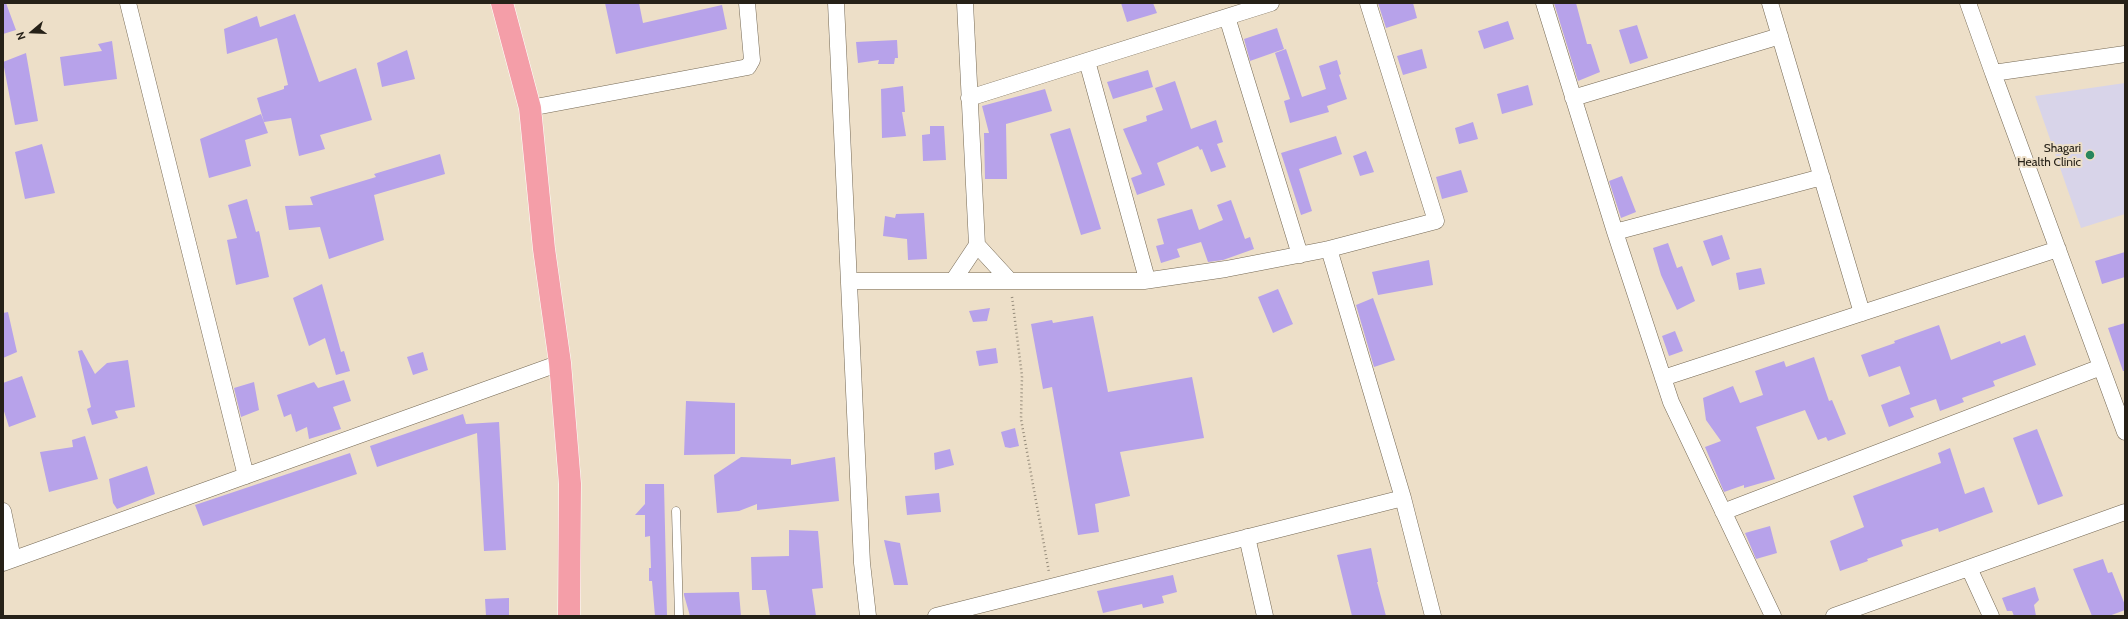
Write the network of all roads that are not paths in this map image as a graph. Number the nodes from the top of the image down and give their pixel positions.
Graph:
1 (128, 3) edge
2 (502, 3) edge
3 (747, 3) edge
4 (836, 3) edge
5 (965, 3) edge
6 (1271, 3) edge
7 (1368, 3) edge
8 (1544, 3) edge
9 (1770, 3) edge
10 (1968, 3) edge
11 (1227, 17) junction
12 (1780, 36) junction
13 (2125, 54) edge
14 (1087, 62) junction
15 (1993, 73) junction
16 (969, 98) junction
17 (1573, 98) junction
18 (530, 108) junction
19 (1822, 177) junction
20 (1614, 232) junction
21 (977, 245) junction
22 (1329, 249) junction
23 (2058, 249) junction
24 (1300, 255) junction
25 (1147, 279) junction
26 (849, 281) junction
27 (953, 281) junction
28 (1010, 281) junction
29 (1862, 313) junction
30 (560, 363) junction
31 (2101, 367) junction
32 (1664, 378) junction
33 (2125, 432) edge
34 (246, 476) junction
35 (1403, 498) junction
36 (3, 510) edge
37 (676, 511) dead end
38 (1723, 512) junction
39 (2125, 512) edge
40 (1247, 538) junction
41 (8, 561) edge
42 (1969, 568) junction
43 (569, 616) edge
44 (679, 616) edge
45 (868, 616) edge
46 (936, 616) edge
47 (1265, 616) edge
48 (1433, 616) edge
49 (1773, 616) edge
50 (1834, 616) edge
51 (1991, 616) edge

1 - 34 street
2 - 18 main road
3 - 18 street
4 - 26 street
5 - 16 street
6 - 11 street
7 - 22 street
8 - 17 street
9 - 12 street
10 - 15 street
11 - 14 street
11 - 24 street
12 - 17 street
12 - 19 street
13 - 15 street
14 - 16 street
14 - 25 street
15 - 23 street
16 - 21 street
17 - 20 street
18 - 30 main road
19 - 20 street
19 - 29 street
20 - 32 street
21 - 27 street
21 - 28 street
22 - 24 street
22 - 35 street
23 - 29 street
23 - 31 street
24 - 25 street
25 - 28 street
26 - 27 street
26 - 45 street
27 - 28 street
29 - 32 street
30 - 34 street
30 - 43 main road
31 - 33 street
31 - 38 street
32 - 38 street
34 - 41 street
35 - 40 street
35 - 48 street
36 - 41 street
37 - 44 lane
38 - 49 street
39 - 42 street
40 - 46 street
40 - 47 street
42 - 50 street
42 - 51 street

